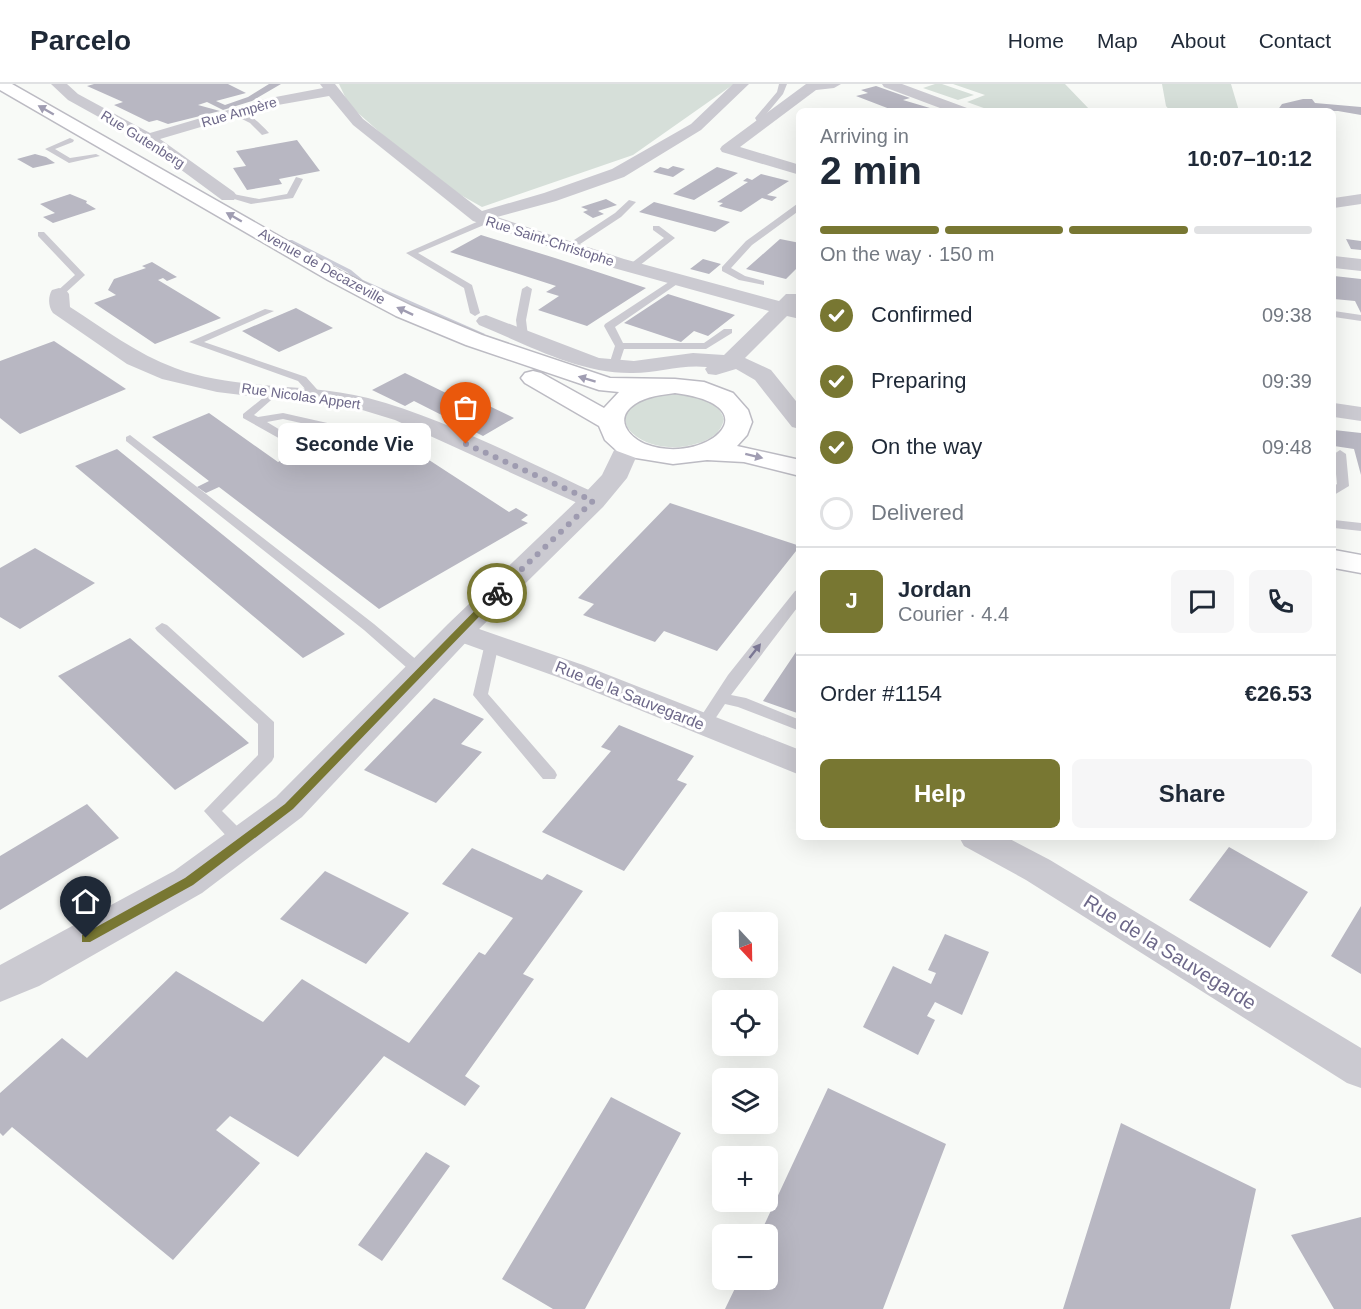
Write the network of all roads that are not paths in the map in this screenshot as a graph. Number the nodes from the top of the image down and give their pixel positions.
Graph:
1 (1, 84) edge
2 (58, 84) edge
3 (742, 84) edge
4 (783, 84) edge
5 (834, 84) edge
6 (889, 84) edge
7 (329, 87) edge
8 (0, 101) edge
9 (954, 108) edge
10 (237, 113) junction
11 (762, 123) junction
12 (265, 133) dead end
13 (148, 138) junction
14 (796, 169) edge
15 (299, 179) dead end
16 (228, 196) joint
17 (1361, 199) edge
18 (632, 202) dead end
19 (1336, 203) edge
20 (796, 209) edge
21 (484, 219) junction
22 (656, 228) dead end
23 (41, 234) dead end
24 (568, 248) junction
25 (1336, 262) edge
26 (1361, 265) edge
27 (632, 267) junction
28 (678, 280) junction
29 (761, 283) dead end
30 (527, 289) dead end
31 (59, 294) joint
32 (269, 311) dead end
33 (791, 311) edge
34 (1336, 314) edge
35 (480, 317) joint
36 (1361, 318) edge
37 (728, 331) dead end
38 (522, 336) junction
39 (617, 356) junction
40 (728, 363) junction
41 (666, 386) junction
42 (692, 387) junction
43 (274, 392) junction
44 (722, 396) junction
45 (319, 398) junction
46 (1336, 410) edge
47 (1361, 414) edge
48 (796, 417) edge
49 (741, 419) junction
50 (256, 421) junction
51 (609, 421) junction
52 (350, 431) dead end
53 (130, 439) dead end
54 (291, 441) dead end
55 (628, 446) junction
56 (796, 449) edge
57 (707, 452) junction
58 (1340, 454) dead end
59 (663, 456) junction
60 (796, 467) edge
61 (604, 489) junction
62 (1336, 490) edge
63 (1336, 524) edge
64 (1361, 527) edge
65 (1336, 559) edge
66 (1361, 564) edge
67 (1336, 574) edge
68 (1361, 579) edge
69 (796, 599) edge
70 (162, 628) dead end
71 (459, 631) junction
72 (492, 643) junction
73 (420, 671) junction
74 (720, 698) junction
75 (704, 724) junction
76 (796, 724) edge
77 (796, 761) edge
78 (549, 775) dead end
79 (982, 840) edge
80 (242, 842) junction
81 (0, 984) edge
82 (1361, 1070) edge

41 -> 1 main road, Avenue de Decazeville
2 - 13 street, Rue Gutenberg
3 - 21 street
4 - 11 lane
5 - 11 street
6 - 9 street
7 - 10 street, Rue Ampère
7 - 21 street, Rue Saint-Christophe
8 - 51 main road, Avenue de Decazeville
10 - 12 lane
10 - 13 street, Rue Ampère
11 - 14 street
13 - 16 street, Rue Gutenberg
15 - 16 lane
17 - 19 street
18 - 24 lane
20 - 29 lane
21 - 24 street, Rue Saint-Christophe
21 - 35 lane
22 - 27 lane
23 - 31 lane
24 - 27 street, Rue Saint-Christophe
25 - 26 street
27 - 28 street, Rue Saint-Christophe
28 - 33 street, Rue Saint-Christophe
28 - 39 lane
30 - 38 lane
31 - 43 street, Rue Nicolas Appert
32 - 45 lane
33 - 40 street
34 - 36 lane
35 - 38 street
37 - 39 lane
38 - 39 street
39 - 40 street
40 - 42 street
40 - 44 street
40 - 48 street
41 - 42 main road
41 - 51 main road
42 - 44 main road
43 - 45 street, Rue Nicolas Appert
43 - 50 lane
44 - 49 main road
45 - 61 street, Rue Nicolas Appert
46 - 47 street
49 - 56 main road
49 - 57 main road
50 - 52 lane
50 - 54 lane
51 - 55 main road
53 - 73 lane
55 - 59 main road
55 - 61 street
57 - 59 main road
57 -> 60 main road
58 - 62 lane
59 - 61 street
61 - 71 street
63 - 64 lane
65 - 66 main road
67 - 68 main road
74 -> 69 lane
70 - 80 lane
71 - 72 street, Rue de la Sauvegarde
71 - 73 street
72 - 75 street, Rue de la Sauvegarde
72 - 78 lane
73 - 80 street
74 - 75 lane
74 - 76 lane
75 - 77 street, Rue de la Sauvegarde
79 - 82 street, Rue de la Sauvegarde
80 - 81 street

